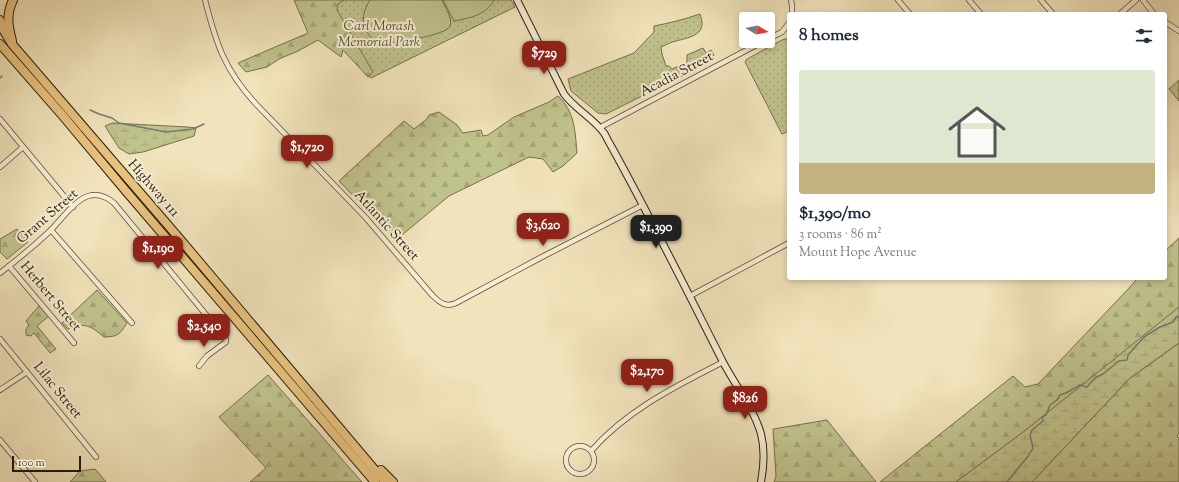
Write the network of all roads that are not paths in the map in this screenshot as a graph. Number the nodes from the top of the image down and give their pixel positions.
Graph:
1 (13, 0) edge
2 (205, 0) edge
3 (517, 0) edge
4 (791, 0) edge
5 (898, 0) edge
6 (969, 0) edge
7 (1041, 0) edge
8 (1136, 0) edge
9 (1143, 0) edge
10 (792, 12) edge
11 (908, 12) edge
12 (979, 12) edge
13 (1051, 12) edge
14 (1122, 12) edge
15 (1152, 12) edge
16 (0, 20) edge
17 (1167, 23) edge
18 (787, 26) edge
19 (1179, 31) edge
20 (775, 36) edge
21 (0, 44) edge
22 (13, 45) junction
23 (751, 48) edge
24 (0, 119) edge
25 (599, 128) junction
26 (23, 147) junction
27 (0, 167) edge
28 (643, 205) junction
29 (73, 207) junction
30 (51, 230) junction
31 (787, 244) edge
32 (9, 266) junction
33 (0, 273) edge
34 (690, 296) junction
35 (132, 323) dead end
36 (0, 339) edge
37 (74, 343) dead end
38 (723, 362) junction
39 (199, 366) dead end
40 (27, 372) junction
41 (290, 383) junction
42 (0, 390) edge
43 (333, 421) junction
44 (0, 440) edge
45 (591, 451) junction
46 (96, 457) dead end
47 (35, 482) edge
48 (369, 482) edge
49 (375, 482) edge
50 (385, 482) edge
51 (393, 482) edge
52 (761, 482) edge

1 - 22 highway
2 - 28 street, Atlantic Street
3 - 25 street
4 - 10 street
5 - 11 street
6 - 12 street
7 - 13 street
8 - 14 street
9 - 15 street
16 - 22 highway, Highway 111
17 - 19 street
18 - 20 street
21 - 41 highway, Highway 111
22 - 43 highway, Highway 111
23 - 25 street, Acadia Street
24 - 26 street
25 - 28 street
26 - 27 street
26 - 29 street
28 - 34 street
29 - 30 street, Grant Street
29 - 39 street, Grant Street
30 - 32 street, Grant Street
30 - 35 street
31 - 34 street
32 - 33 street, Grant Street
32 - 37 street, Herbert Street
34 - 38 street
36 - 40 street, Lilac Street
38 - 45 street
38 - 52 street
40 - 42 street
40 - 46 street, Lilac Street
41 - 48 highway
41 - 49 highway, Highway 111
43 - 50 highway, Highway 111
43 - 51 highway
44 - 47 street
45 - 45 street

